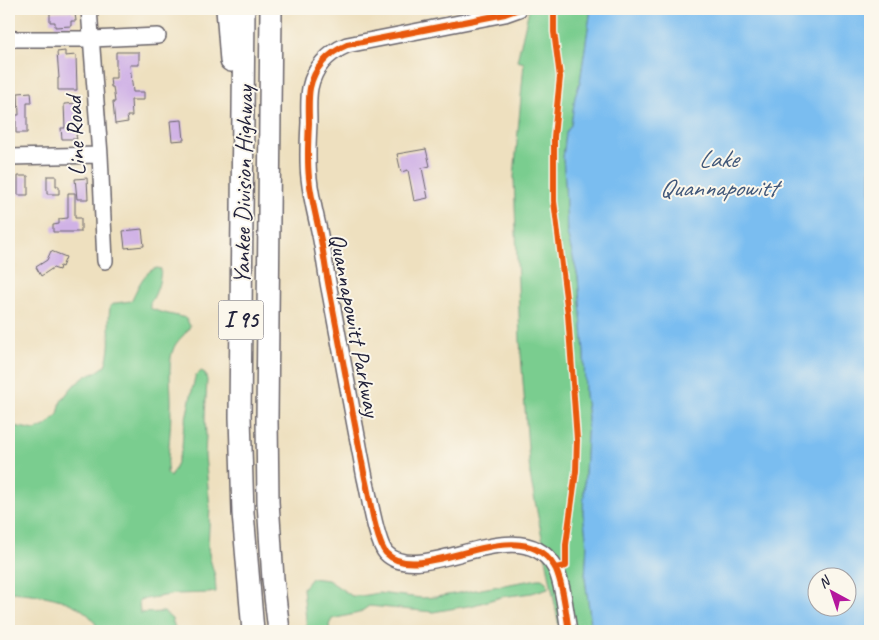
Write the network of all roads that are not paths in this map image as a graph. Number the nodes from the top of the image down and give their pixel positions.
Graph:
1 (89, 9) edge
2 (228, 9) edge
3 (244, 9) edge
4 (519, 9) edge
5 (271, 10) edge
6 (158, 36) dead end
7 (9, 39) edge
8 (92, 39) junction
9 (100, 155) junction
10 (9, 157) edge
11 (243, 212) junction
12 (104, 261) dead end
13 (253, 631) edge
14 (279, 631) edge
15 (569, 631) edge

1 - 8 street, Line Road
2 - 11 highway
3 - 11 highway, Yankee Division Highway / I 95
4 - 15 street, Quannapowitt Parkway
5 - 14 highway, Yankee Division Highway / I 95
6 - 8 street
7 - 8 street
8 - 9 street, Line Road
9 - 10 street
9 - 12 street, Line Road
11 - 13 highway, Yankee Division Highway / I 95

